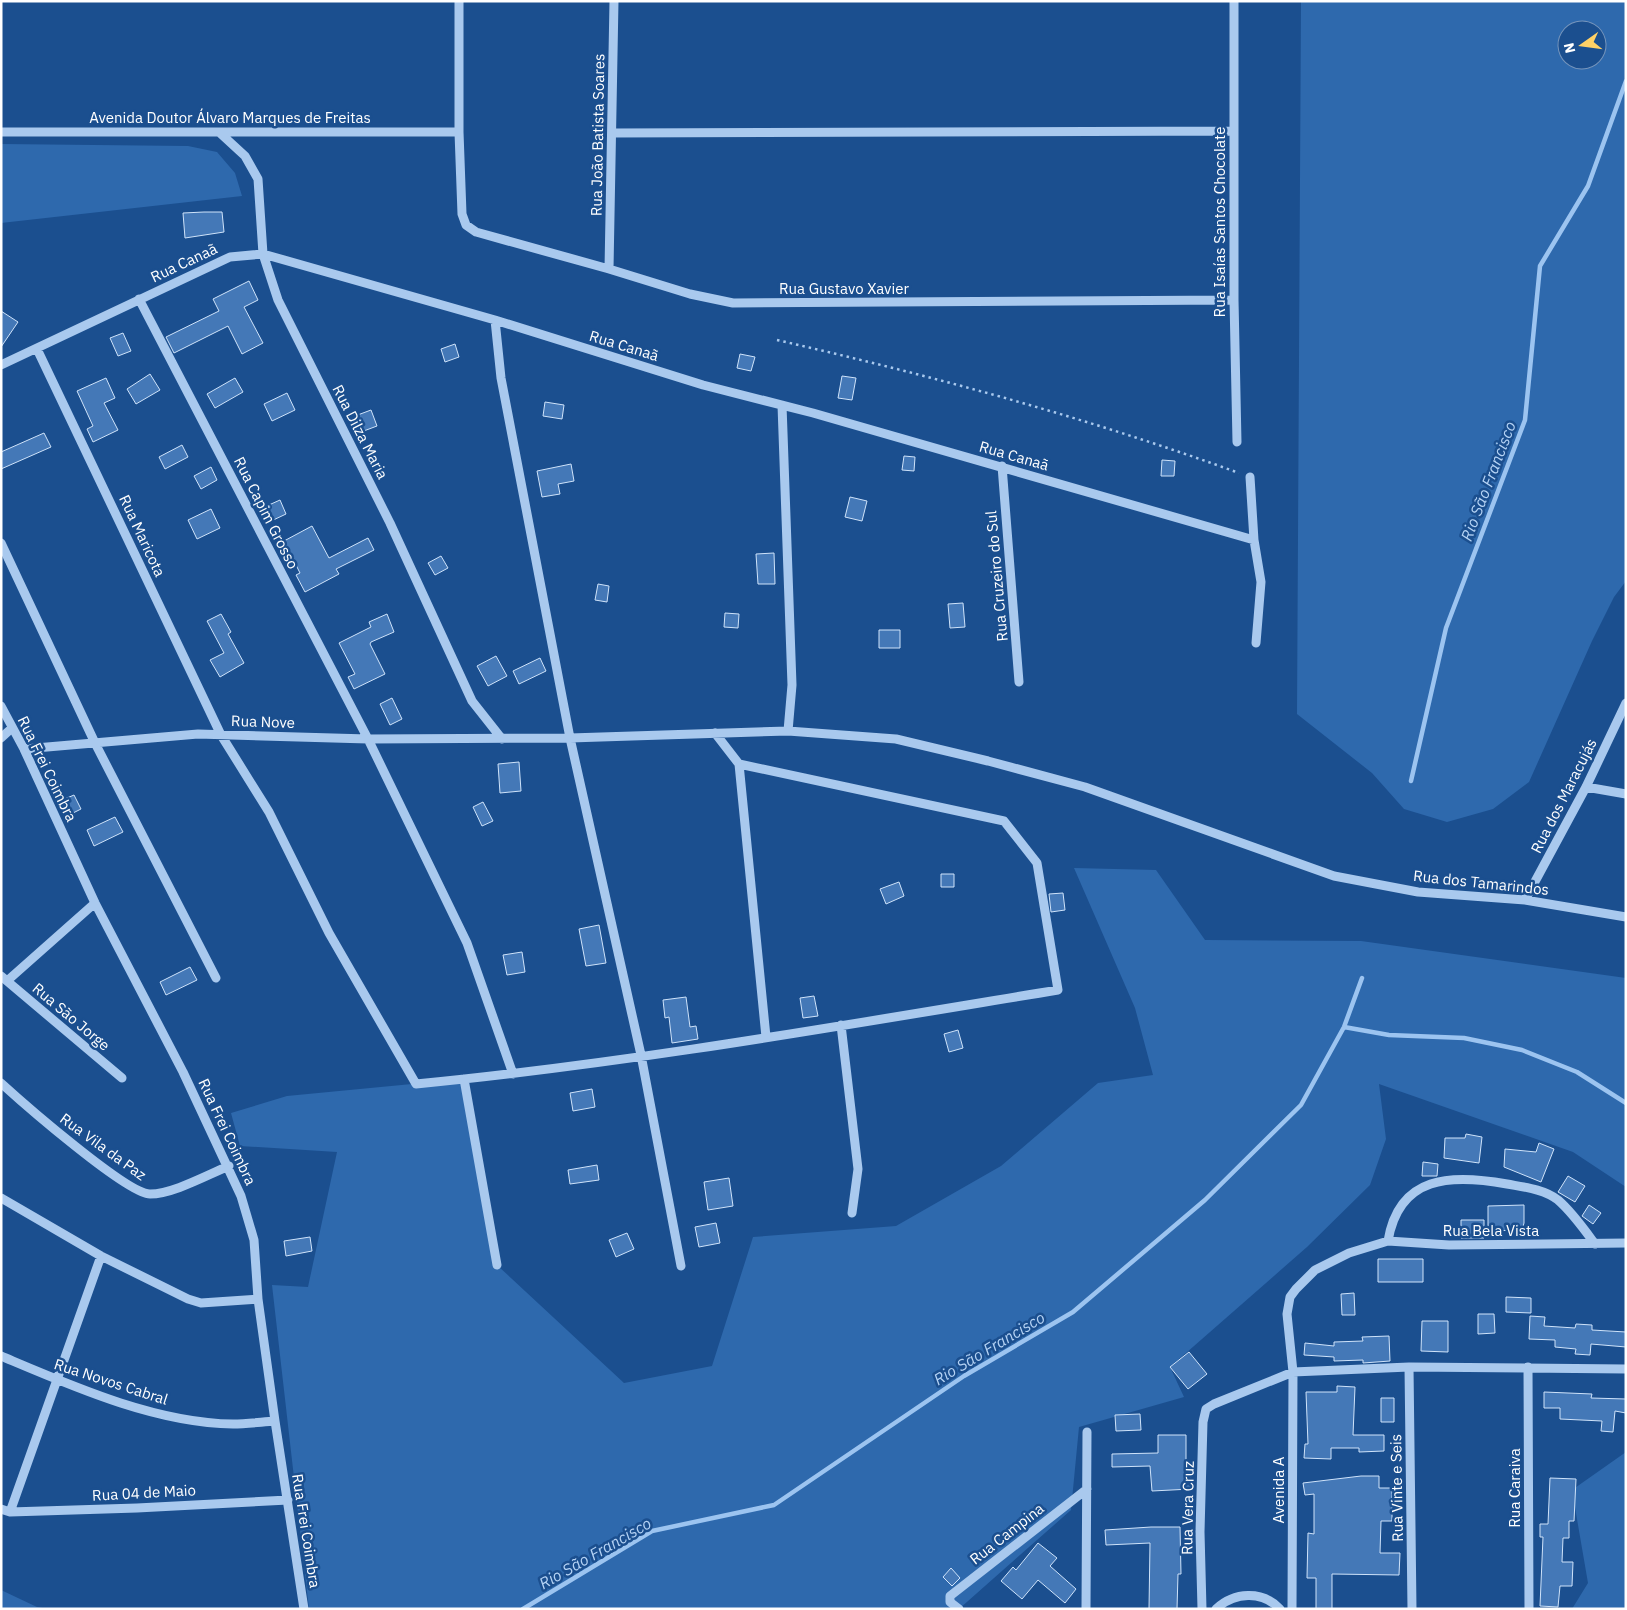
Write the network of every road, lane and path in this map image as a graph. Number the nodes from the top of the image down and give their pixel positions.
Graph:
1 (458, 1) edge
2 (614, 1) edge
3 (1234, 1) edge
4 (1234, 131) junction
5 (1, 132) edge
6 (459, 132) junction
7 (220, 133) junction
8 (613, 133) junction
9 (263, 254) junction
10 (610, 269) junction
11 (139, 299) junction
12 (1234, 300) junction
13 (495, 320) junction
14 (777, 340) dead end
15 (37, 350) junction
16 (1, 366) edge
17 (782, 405) junction
18 (1237, 442) dead end
19 (1002, 466) junction
20 (1250, 477) joint
21 (1254, 540) junction
22 (1, 543) edge
23 (1256, 643) dead end
24 (1019, 682) dead end
25 (1626, 703) edge
26 (1, 706) edge
27 (12, 728) junction
28 (788, 731) junction
29 (714, 733) junction
30 (221, 735) junction
31 (1, 738) edge
32 (502, 738) junction
33 (570, 738) junction
34 (368, 739) junction
35 (95, 742) junction
36 (24, 749) junction
37 (739, 764) junction
38 (1586, 787) junction
39 (1626, 794) edge
40 (1525, 900) junction
41 (95, 903) junction
42 (1626, 917) edge
43 (216, 978) dead end
44 (4, 979) edge
45 (841, 1026) junction
46 (766, 1038) junction
47 (641, 1055) junction
48 (512, 1074) junction
49 (122, 1078) dead end
50 (464, 1079) junction
51 (1, 1083) edge
52 (229, 1166) junction
53 (1, 1198) edge
54 (852, 1213) dead end
55 (1388, 1241) junction
56 (1626, 1243) edge
57 (1595, 1244) junction
58 (101, 1256) junction
59 (497, 1265) dead end
60 (681, 1266) dead end
61 (258, 1299) junction
62 (1, 1356) edge
63 (1409, 1367) junction
64 (1528, 1367) junction
65 (1626, 1368) edge
66 (1293, 1372) junction
67 (56, 1380) junction
68 (275, 1421) junction
69 (1087, 1432) dead end
70 (1087, 1489) junction
71 (288, 1500) junction
72 (6, 1510) edge
73 (304, 1609) edge
74 (959, 1609) edge
75 (1086, 1609) edge
76 (1202, 1609) edge
77 (1216, 1609) edge
78 (1280, 1609) edge
79 (1292, 1609) edge
80 (1412, 1609) edge
81 (1529, 1609) edge

1 - 6 street
2 - 8 street, Rua João Batista Soares
3 - 4 street, Rua Isaías Santos Chocolate
4 - 8 street
4 - 12 street, Rua Isaías Santos Chocolate
5 - 7 street, Avenida Doutor Álvaro Marques de Freitas
6 - 7 street, Avenida Doutor Álvaro Marques de Freitas
6 - 10 street, Rua Gustavo Xavier
7 - 9 street, Rua Dilza Maria
8 - 10 street, Rua João Batista Soares
9 - 11 street, Rua Canaã
9 - 13 street, Rua Canaã
9 - 32 street, Rua Dilza Maria
10 - 12 street, Rua Gustavo Xavier
11 - 15 street, Rua Canaã
11 - 34 street, Rua Capim Grosso
12 - 18 street, Rua Isaías Santos Chocolate
13 - 17 street, Rua Canaã
13 - 33 street
14 - 20 path
15 - 16 street, Rua Canaã
15 - 30 street, Rua Maricota
17 - 19 street, Rua Canaã
17 - 28 street
19 - 21 street, Rua Canaã
19 - 24 street, Rua Cruzeiro do Sul
20 - 21 street
21 - 23 street
22 - 35 street
25 - 38 street, Rua dos Maracujás
26 - 27 street, Rua Frei Coimbra
27 - 31 street
27 - 36 street, Rua Frei Coimbra
28 - 29 street, Rua Nove
28 - 40 street, Rua dos Tamarindos
29 - 33 street, Rua Nove
29 - 37 street
30 - 34 street, Rua Nove
30 - 35 street, Rua Nove
30 - 50 street, Rua Maricota
32 - 33 street, Rua Nove
32 - 34 street, Rua Nove
33 - 47 street
34 - 48 street, Rua Capim Grosso
35 - 36 street, Rua Nove
35 - 43 street
36 - 41 street, Rua Frei Coimbra
37 - 45 street
37 - 46 street
38 - 39 street
38 - 40 street, Rua dos Maracujás
40 - 42 street, Rua dos Tamarindos
41 - 44 street
41 - 52 street, Rua Frei Coimbra
44 - 49 street, Rua São Jorge
45 - 46 street
45 - 54 street
46 - 47 street
47 - 48 street
47 - 60 street
48 - 50 street
50 - 59 street
51 - 52 street, Rua Vila da Paz
52 - 61 street, Rua Frei Coimbra
53 - 58 street
55 - 57 street, Rua Bela Vista
55 - 57 street
55 - 66 street, Rua Bela Vista
56 - 57 street, Rua Bela Vista
58 - 61 street
58 - 67 street
61 - 68 street, Rua Frei Coimbra
62 - 67 street, Rua Novos Cabral
63 - 64 street
63 - 66 street
63 - 80 street, Rua Vinte e Seis
64 - 65 street
64 - 81 street, Rua Caraiva
66 - 76 street, Rua Vera Cruz
66 - 79 street, Avenida A
67 - 68 street, Rua Novos Cabral
67 - 72 street
68 - 71 street, Rua Frei Coimbra
69 - 70 street
70 - 74 street, Rua Campina
70 - 75 street
71 - 72 street, Rua 04 de Maio
71 - 73 street, Rua Frei Coimbra
77 - 78 street

